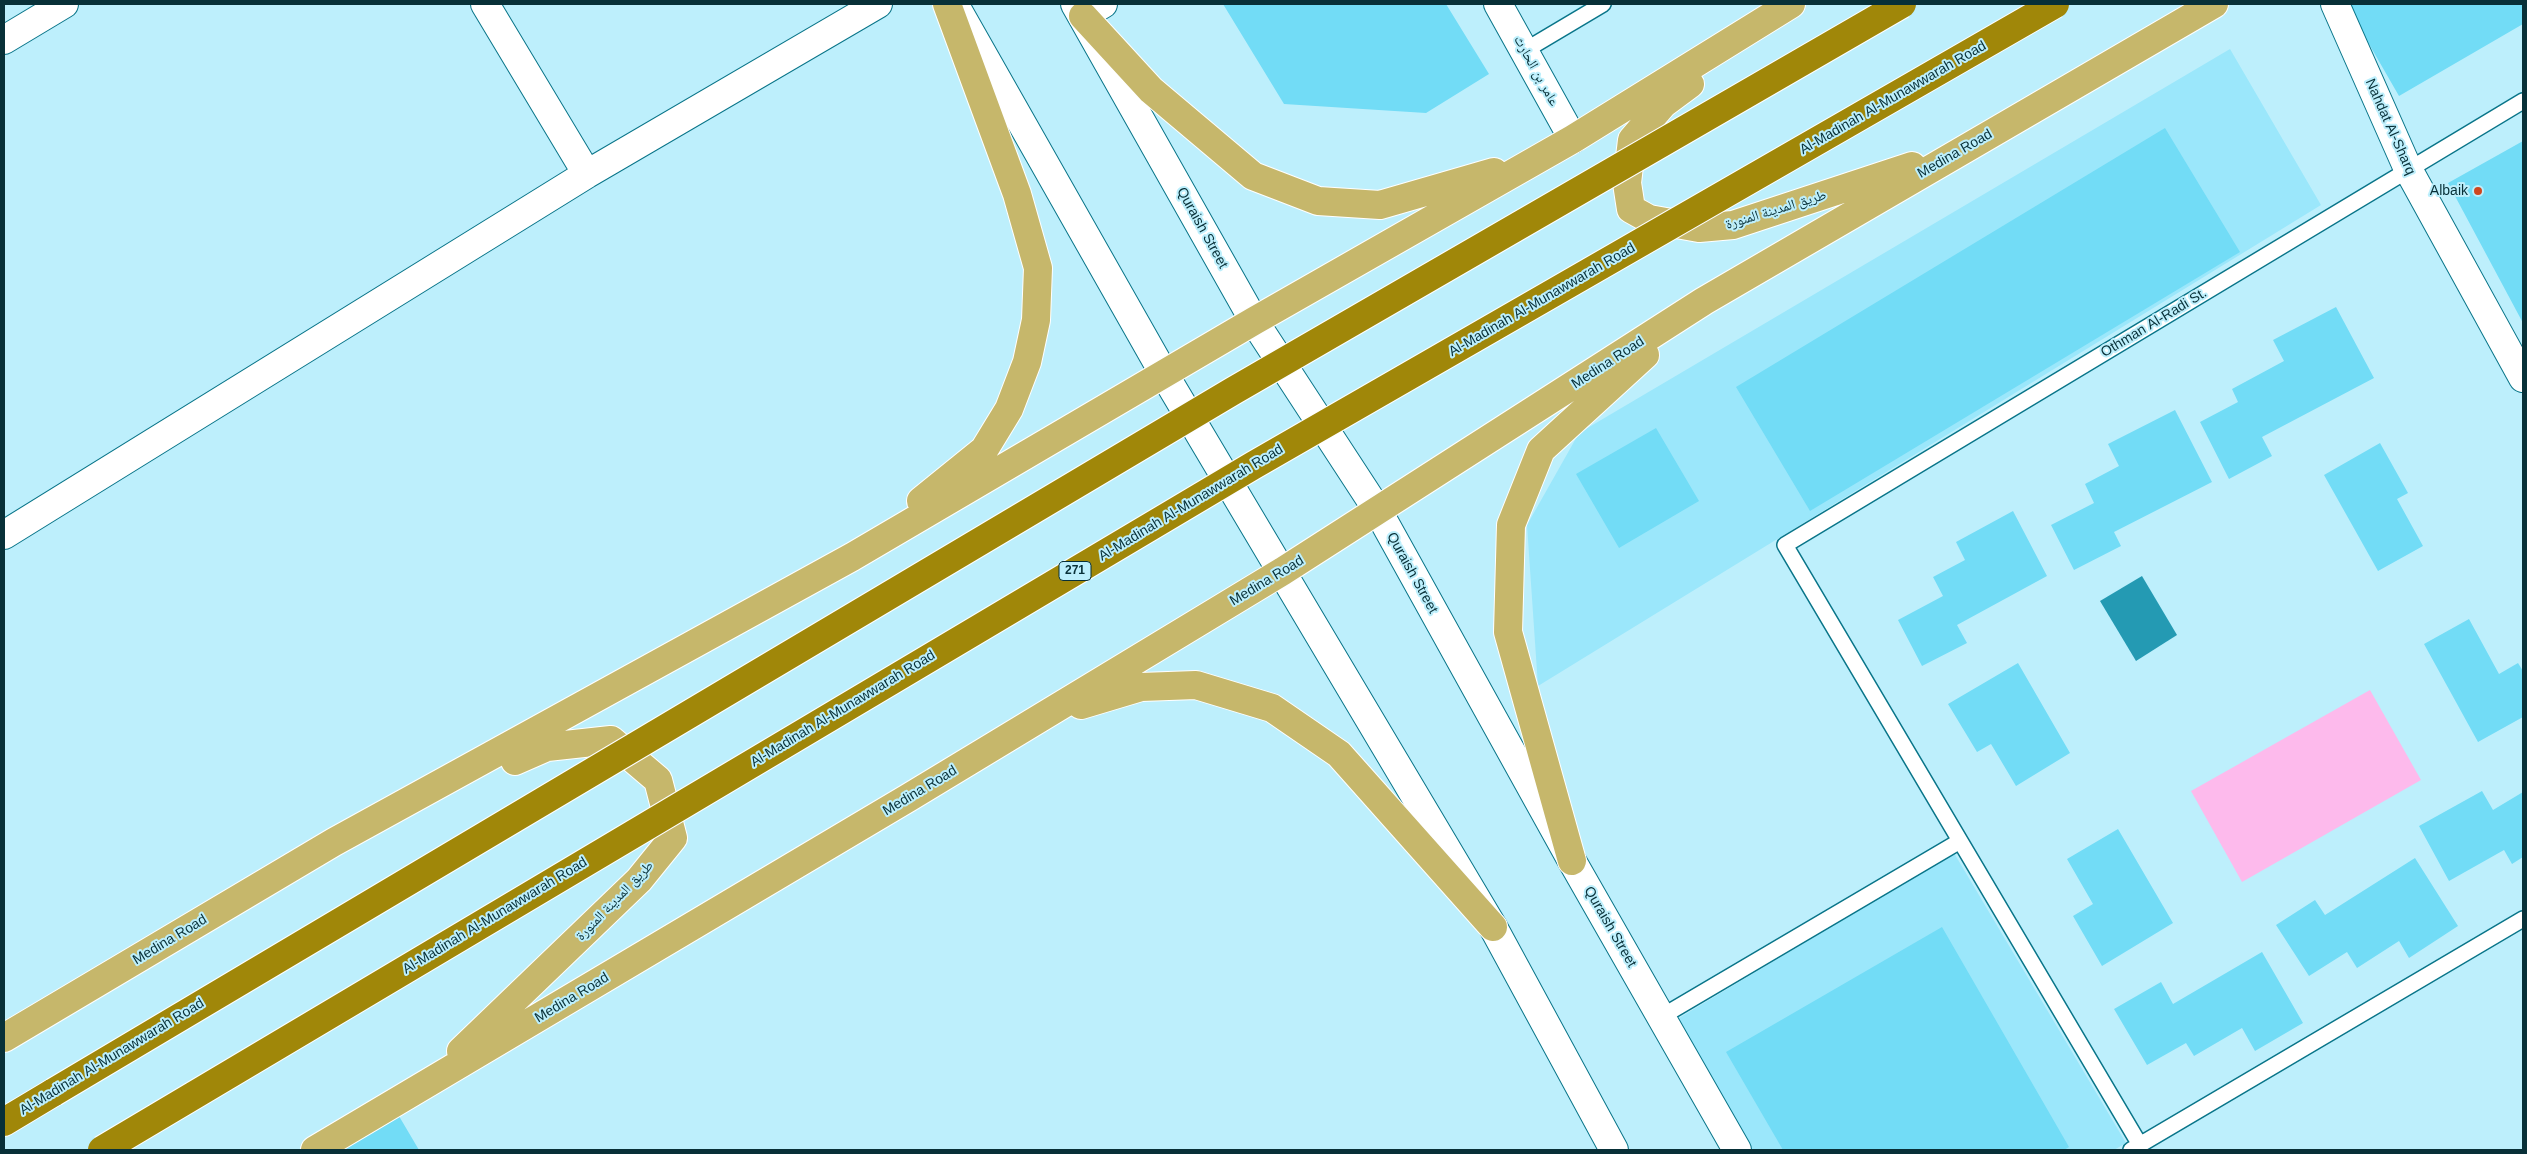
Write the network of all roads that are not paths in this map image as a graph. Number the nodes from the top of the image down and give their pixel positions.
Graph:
1 (485, 4) edge
2 (878, 4) edge
3 (947, 4) edge
4 (954, 4) edge
5 (1498, 4) edge
6 (1603, 4) edge
7 (1791, 4) edge
8 (1799, 4) edge
9 (1902, 4) edge
10 (2055, 4) edge
11 (2214, 4) edge
12 (2335, 4) edge
13 (60, 5) edge
14 (1087, 8) edge
15 (4, 40) edge
16 (1524, 52) junction
17 (2523, 101) edge
18 (1574, 138) junction
19 (1963, 149) junction
20 (1539, 159) junction
21 (2408, 169) junction
22 (587, 174) junction
23 (1704, 301) junction
24 (1254, 321) junction
25 (1164, 374) junction
26 (2523, 378) edge
27 (1378, 512) junction
28 (4, 535) edge
29 (852, 557) junction
30 (1283, 571) junction
31 (908, 798) junction
32 (1960, 841) junction
33 (334, 842) junction
34 (1572, 861) junction
35 (2523, 920) edge
36 (1493, 927) junction
37 (1661, 1017) junction
38 (4, 1038) edge
39 (425, 1085) junction
40 (4, 1122) edge
41 (2136, 1148) edge
42 (102, 1150) edge
43 (315, 1150) edge
44 (1614, 1150) edge
45 (1737, 1150) edge

1 - 22 main road
2 - 22 main road
3 - 29 main road
4 - 25 main road
5 - 16 main road, عامر بن الحارث
6 - 16 lane
7 - 18 main road, Medina Road
8 - 19 main road, طريق المدينة المنورة
9 - 40 highway, Al-Madinah Al-Munawwarah Road, bridge
10 - 42 highway, Al-Madinah Al-Munawwarah Road / 271, bridge
11 - 19 main road, Medina Road
12 - 21 main road, Nahdat Al-Sharq
13 - 15 main road
14 - 20 main road
14 - 24 main road, Quraish Street
16 - 18 main road, عامر بن الحارث
17 - 21 lane, Othman Al-Radi St.
18 - 20 main road, Medina Road
19 - 23 main road, Medina Road
20 - 24 main road, Medina Road
21 - 26 main road, Nahdat Al-Sharq
21 - 32 lane, Othman Al-Radi St.
22 - 28 main road
23 - 27 main road, Medina Road
23 - 34 main road
24 - 25 main road, Medina Road
24 - 27 main road, Quraish Street
25 - 29 main road, Medina Road
25 - 30 main road
27 - 30 main road, Medina Road
27 - 34 main road, Quraish Street
29 - 33 main road, Medina Road
30 - 31 main road, Medina Road
30 - 36 main road
31 - 36 main road
31 - 39 main road, Medina Road
32 - 37 lane
32 - 41 lane
33 - 38 main road, Medina Road
33 - 39 main road, طريق المدينة المنورة
34 - 37 main road, Quraish Street
35 - 41 lane
36 - 44 main road
37 - 45 main road, Quraish Street
39 - 43 main road, Medina Road

